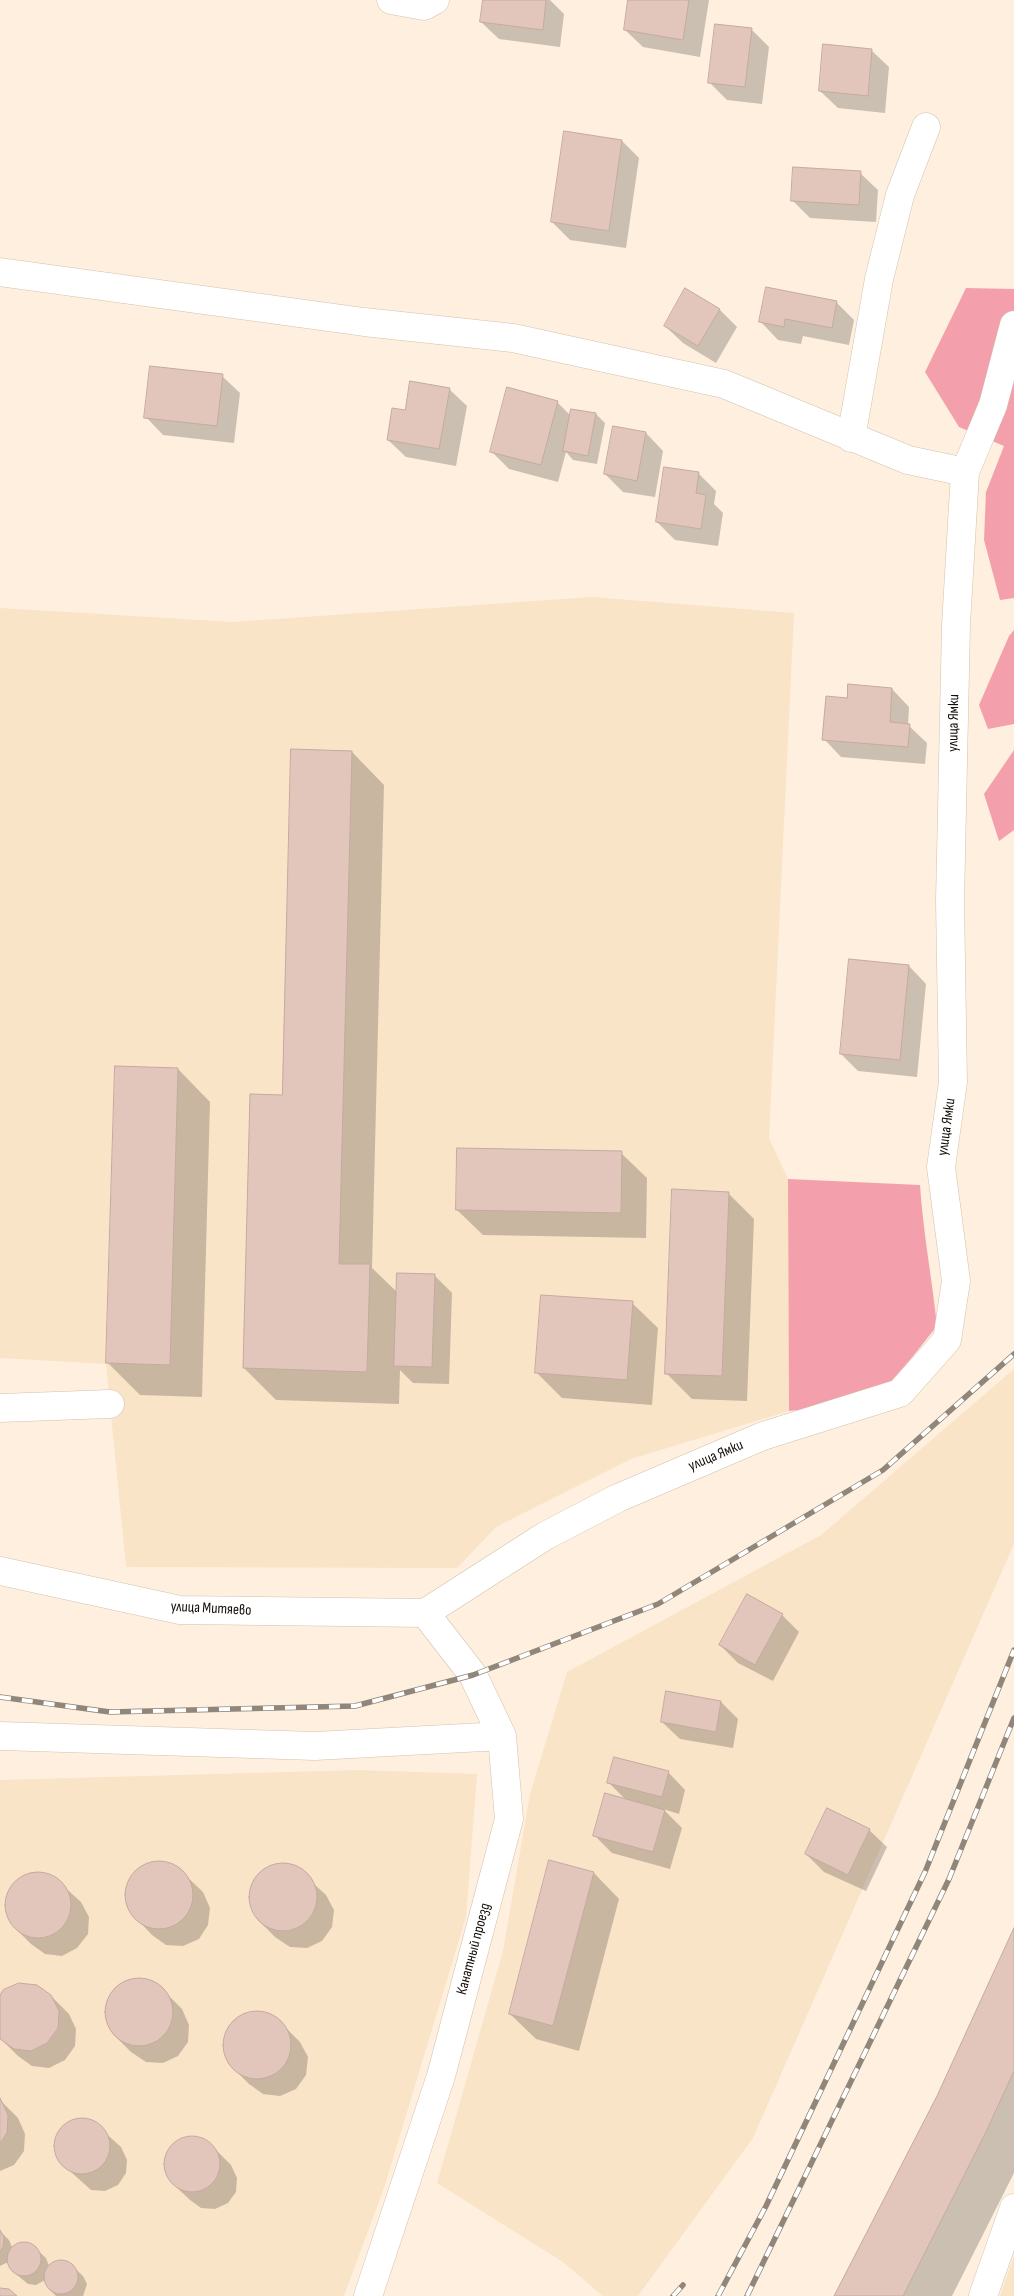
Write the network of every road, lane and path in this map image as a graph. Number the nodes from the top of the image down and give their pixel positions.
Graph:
1 (391, 0) edge
2 (435, 0) edge
3 (926, 127) dead end
4 (0, 272) edge
5 (1014, 325) edge
6 (851, 438) junction
7 (965, 472) junction
8 (110, 1404) dead end
9 (0, 1408) edge
10 (0, 1571) edge
11 (425, 1613) junction
12 (0, 1736) edge
13 (502, 1736) junction
14 (1014, 2208) edge
15 (368, 2296) edge
16 (983, 2296) edge

1 - 2 street
3 - 6 street
4 - 6 street
5 - 7 street, улица Ямки
6 - 7 street
7 - 11 street, улица Ямки
8 - 9 street
10 - 11 street, улица Митяево
11 - 13 street, Канатный проезд
12 - 13 street
13 - 15 street, Канатный проезд
14 - 16 street

